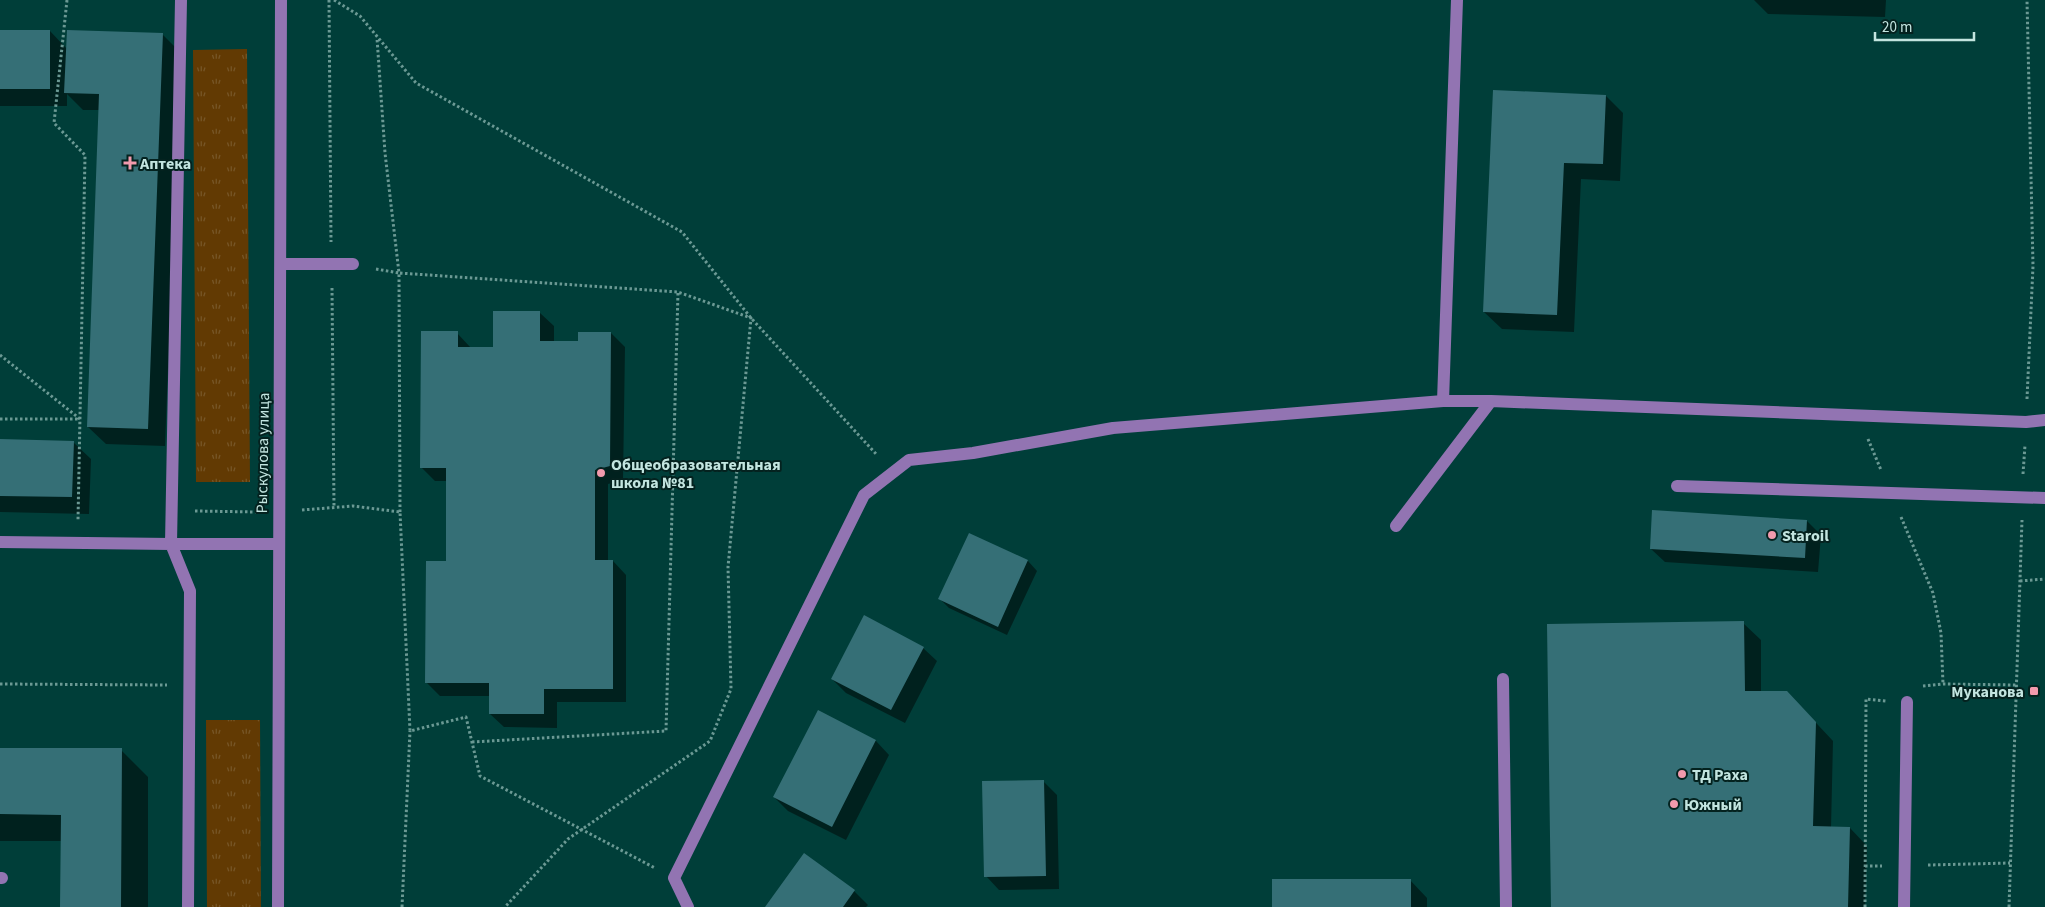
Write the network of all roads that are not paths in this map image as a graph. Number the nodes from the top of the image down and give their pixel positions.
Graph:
1 (181, 0) edge
2 (281, 0) edge
3 (1457, 0) edge
4 (281, 264) junction
5 (353, 264) dead end
6 (1443, 401) junction
7 (1491, 401) junction
8 (2045, 420) edge
9 (1676, 486) dead end
10 (2045, 498) edge
11 (1396, 526) dead end
12 (0, 542) edge
13 (171, 544) junction
14 (278, 544) junction
15 (1503, 679) dead end
16 (1907, 702) dead end
17 (188, 907) edge
18 (278, 907) edge
19 (688, 907) edge
20 (1506, 907) edge
21 (1904, 907) edge

1 - 13 street
2 - 4 street, Рыскулова улица
3 - 6 street
4 - 5 street
4 - 14 street, Рыскулова улица
6 - 7 street
6 - 19 street
7 - 8 street
7 - 11 street
9 - 10 street
12 - 13 street
13 - 14 street
13 - 17 street
14 - 18 street, Рыскулова улица
15 - 20 street
16 - 21 street

